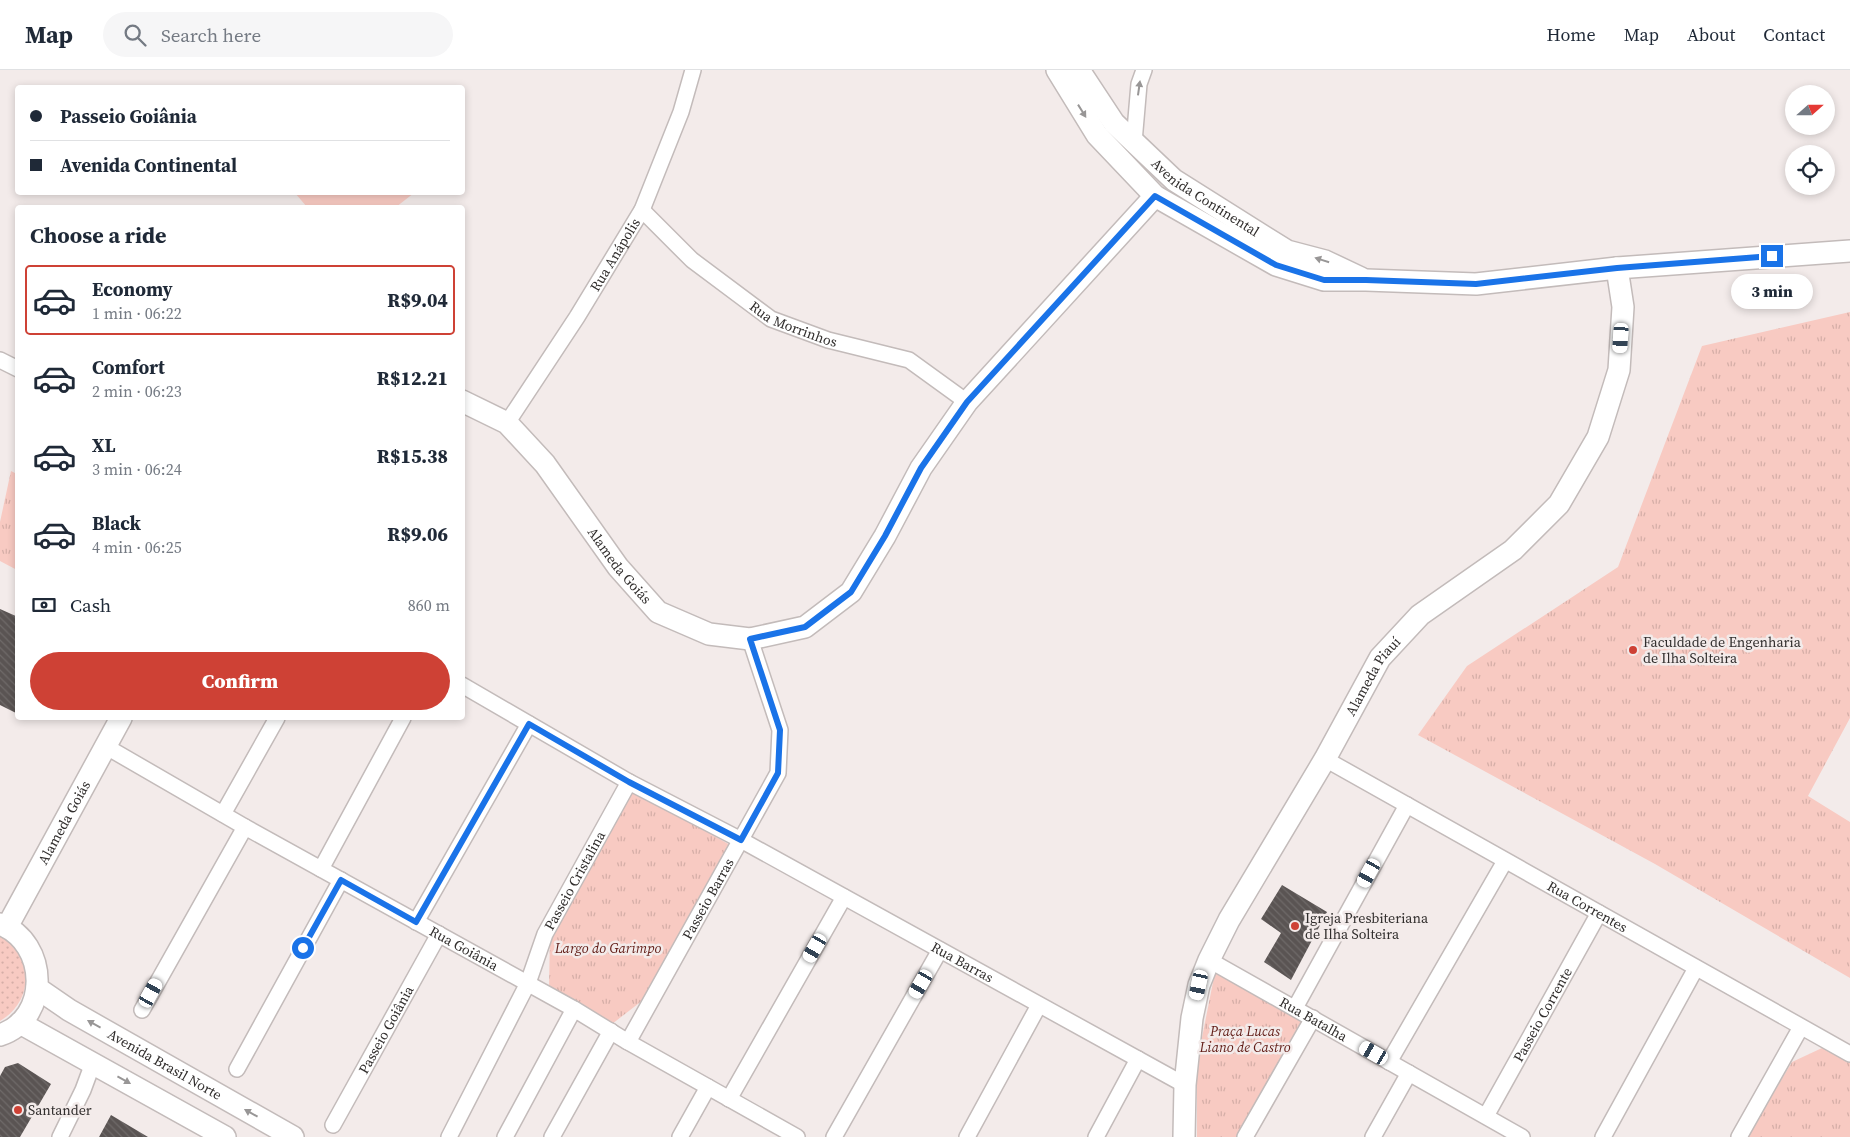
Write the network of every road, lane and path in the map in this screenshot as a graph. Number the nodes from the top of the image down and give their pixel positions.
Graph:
1 (693, 70) edge
2 (1057, 70) edge
3 (1079, 70) edge
4 (1144, 70) edge
5 (1134, 142) junction
6 (1155, 196) junction
7 (642, 210) junction
8 (1850, 251) edge
9 (1617, 268) junction
10 (1366, 280) junction
11 (0, 360) edge
12 (15, 367) edge
13 (465, 402) edge
14 (967, 402) junction
15 (507, 423) junction
16 (750, 639) junction
17 (465, 687) edge
18 (120, 720) edge
19 (276, 720) edge
20 (402, 720) edge
21 (529, 724) junction
22 (105, 746) junction
23 (1325, 759) junction
24 (629, 782) junction
25 (1406, 806) junction
26 (223, 814) junction
27 (245, 827) junction
28 (741, 840) junction
29 (1505, 861) junction
30 (320, 869) junction
31 (341, 880) junction
32 (844, 897) junction
33 (1598, 913) junction
34 (416, 922) junction
35 (4, 926) edge
36 (439, 934) junction
37 (940, 950) junction
38 (1209, 960) junction
39 (1696, 968) junction
40 (528, 983) junction
41 (37, 988) junction
42 (1040, 1005) junction
43 (1295, 1008) junction
44 (574, 1009) junction
45 (142, 1010) dead end
46 (1313, 1018) junction
47 (20, 1023) junction
48 (1801, 1027) junction
49 (611, 1031) junction
50 (0, 1035) edge
51 (628, 1042) junction
52 (1850, 1054) edge
53 (1138, 1059) junction
54 (93, 1062) junction
55 (1389, 1062) junction
56 (237, 1068) dead end
57 (1409, 1073) junction
58 (1185, 1085) junction
59 (708, 1087) junction
60 (729, 1099) junction
61 (1486, 1116) junction
62 (333, 1125) dead end
63 (1505, 1133) edge
64 (60, 1137) edge
65 (225, 1137) edge
66 (293, 1137) edge
67 (450, 1137) edge
68 (504, 1137) edge
69 (552, 1137) edge
70 (680, 1137) edge
71 (797, 1137) edge
72 (834, 1137) edge
73 (966, 1137) edge
74 (1096, 1137) edge
75 (1184, 1137) edge
76 (1245, 1137) edge
77 (1374, 1137) edge
78 (1522, 1137) edge
79 (1603, 1137) edge
80 (1739, 1137) edge

1 - 7 street, Rua Anápolis
2 -> 6 street, Avenida Continental
3 - 5 street, Avenida Continental
5 -> 4 street
10 -> 5 street, Avenida Continental
6 - 10 street, Avenida Continental
6 - 14 street, Alameda Goiás
7 - 14 street, Rua Morrinhos
7 - 15 street, Rua Anápolis
8 - 9 street, Avenida Continental
9 - 10 street, Avenida Continental
9 - 23 street, Alameda Piauí
11 - 12 street
13 - 15 street, Alameda Goiás
14 - 16 street, Alameda Goiás
15 - 16 street, Alameda Goiás
16 - 28 street, Passeio Barras
17 - 21 street, Rua Barras
18 - 22 street, Alameda Goiás
19 - 26 street
20 - 30 street
21 - 24 street, Rua Barras
21 - 34 street
22 - 26 street, Rua Goiânia
22 - 35 street, Alameda Goiás
23 - 25 street, Rua Correntes
23 - 38 street, Alameda Piauí
24 - 28 street, Rua Barras
24 - 40 street, Passeio Cristalina
25 - 29 street, Rua Correntes
25 - 43 street
26 - 27 street, Rua Goiânia
27 - 30 street, Rua Goiânia
27 - 45 street
28 - 32 street, Rua Barras
28 - 51 street, Passeio Barras
29 - 33 street, Rua Correntes
29 - 55 street
30 - 31 street, Rua Goiânia
31 - 34 street, Rua Goiânia
31 - 56 street
32 - 37 street, Rua Barras
32 - 60 street
33 - 39 street, Rua Correntes
33 - 61 street, Passeio Corrente
34 - 36 street, Rua Goiânia
35 - 41 street
36 - 40 street, Rua Goiânia
36 - 62 street, Passeio Goiânia
37 - 42 street, Rua Barras
37 - 72 street
38 - 43 street, Rua Batalha
38 - 58 street, Alameda Piauí
39 - 48 street, Rua Correntes
39 - 79 street
40 - 44 street, Rua Goiânia
40 - 67 street
41 - 47 street
66 -> 41 street, Avenida Brasil Norte
42 - 53 street, Rua Barras
42 - 73 street
43 - 46 street, Rua Batalha
44 - 49 street, Rua Goiânia
44 - 68 street
46 - 55 street, Rua Batalha
46 - 76 street
47 - 50 street
47 - 54 street
48 - 52 street, Rua Correntes
48 - 80 street
49 - 51 street, Rua Goiânia
49 - 69 street
51 - 59 street, Rua Goiânia
53 - 58 street, Rua Barras
53 - 74 street
54 - 64 street
54 -> 65 street
55 - 57 street, Rua Batalha
57 - 61 street, Rua Batalha
57 - 77 street
58 - 75 street, Alameda Piauí
59 - 60 street, Rua Goiânia
59 - 70 street
60 - 71 street, Rua Goiânia
61 - 63 street, Rua Batalha
63 - 78 street, Rua Batalha

